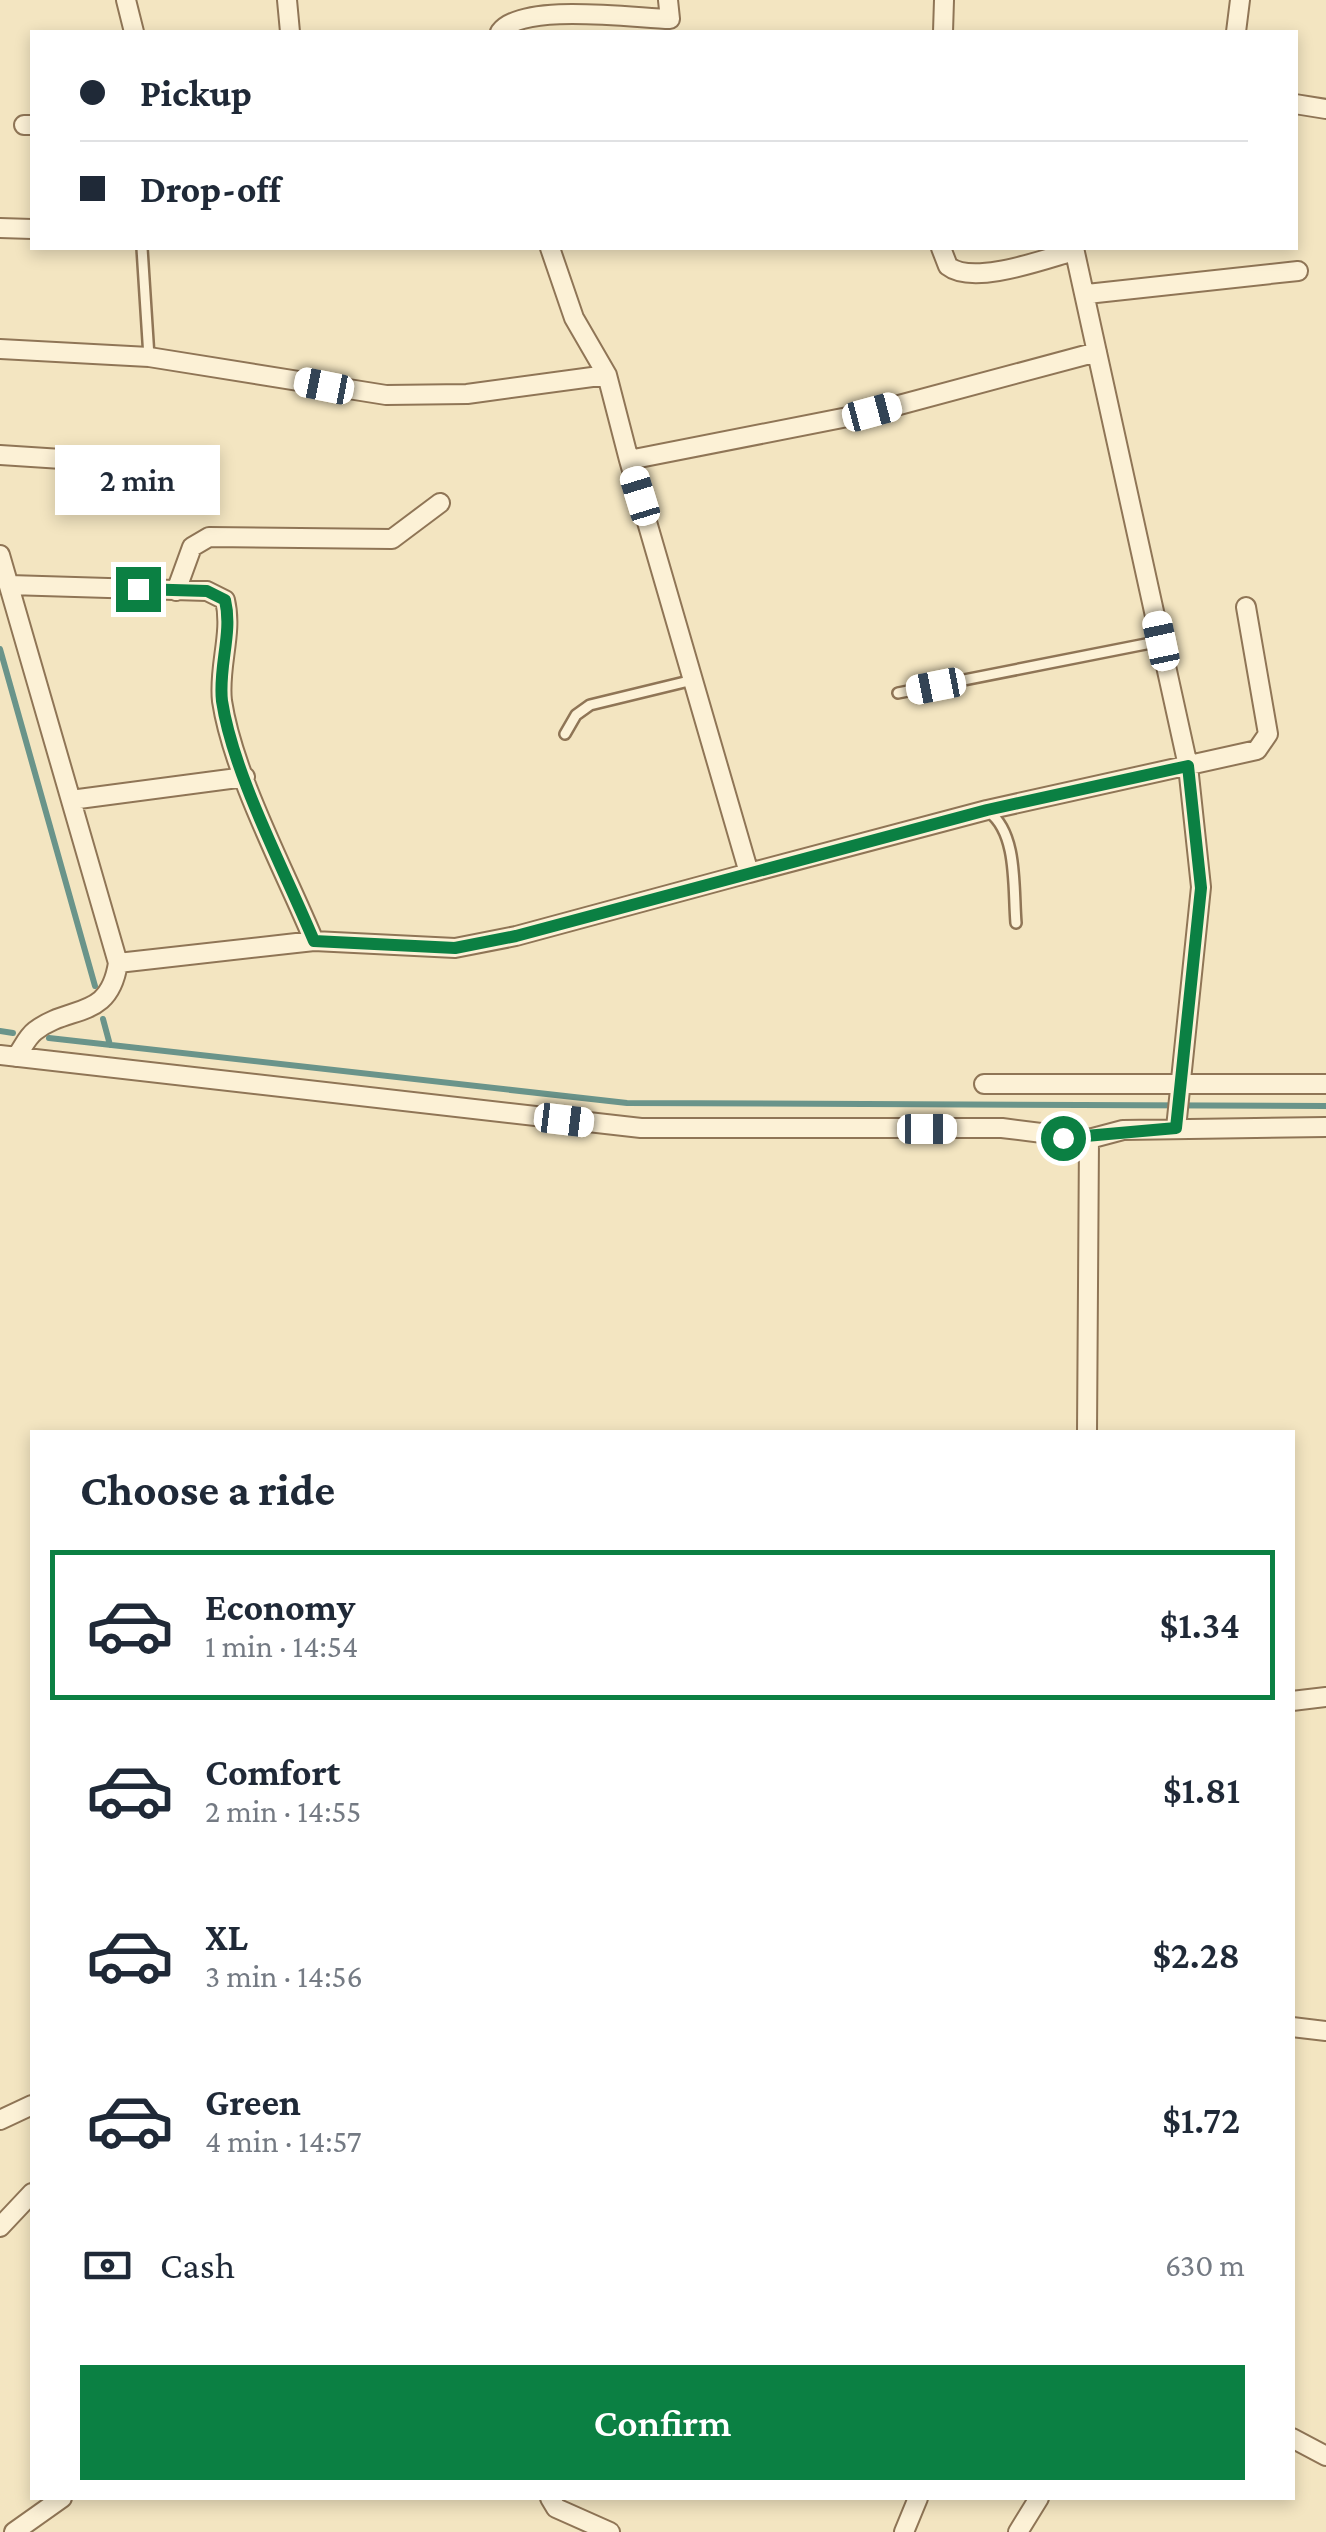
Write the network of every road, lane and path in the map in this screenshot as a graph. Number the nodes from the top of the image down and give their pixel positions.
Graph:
1 (126, 0) edge
2 (287, 0) edge
3 (944, 0) edge
4 (1240, 0) edge
5 (669, 17) edge
6 (134, 30) edge
7 (290, 30) edge
8 (503, 30) edge
9 (943, 30) edge
10 (1236, 30) edge
11 (1298, 104) edge
12 (1326, 109) edge
13 (0, 228) edge
14 (30, 229) edge
15 (142, 250) edge
16 (551, 250) edge
17 (943, 250) edge
18 (1074, 250) edge
19 (1298, 272) dead end
20 (1086, 294) junction
21 (0, 349) edge
22 (1097, 352) junction
23 (149, 356) junction
24 (607, 374) junction
25 (0, 455) edge
26 (629, 460) junction
27 (154, 464) dead end
28 (440, 503) dead end
29 (0, 554) edge
30 (9, 585) junction
31 (176, 590) junction
32 (1246, 607) dead end
33 (1161, 641) junction
34 (696, 680) junction
35 (898, 693) dead end
36 (565, 734) dead end
37 (1188, 766) junction
38 (246, 777) junction
39 (71, 800) junction
40 (987, 810) junction
41 (749, 873) junction
42 (1016, 922) dead end
43 (314, 941) junction
44 (118, 963) junction
45 (8, 1056) edge
46 (984, 1084) dead end
47 (1326, 1084) edge
48 (1180, 1085) junction
49 (1176, 1128) junction
50 (1326, 1128) edge
51 (1090, 1139) junction
52 (1087, 1430) edge
53 (1326, 1697) edge
54 (1295, 1701) edge
55 (1295, 2027) edge
56 (1326, 2031) edge
57 (30, 2106) edge
58 (0, 2120) edge
59 (30, 2195) edge
60 (0, 2228) edge
61 (1295, 2440) edge
62 (1326, 2456) edge
63 (59, 2500) edge
64 (551, 2500) edge
65 (917, 2500) edge
66 (1038, 2500) edge
67 (14, 2532) edge
68 (610, 2532) edge
69 (904, 2532) edge
70 (1018, 2532) edge

1 - 6 street
2 - 7 street
3 - 9 street
4 - 10 street
5 - 8 street
11 - 12 street
13 - 14 street
15 - 23 lane
16 - 24 street
17 - 18 street
18 - 20 street
19 - 20 street
20 - 22 street
21 - 23 street
22 - 26 street
22 - 33 street
23 - 24 street
24 - 26 street
25 - 27 street
26 - 34 street
28 - 31 street
29 - 30 street
30 - 31 street
30 - 39 street
31 - 38 street
32 - 37 street
33 - 35 lane
33 - 37 street
34 - 36 lane
34 - 41 street
37 - 40 street
37 - 48 street
38 - 39 street
38 - 43 street
39 - 44 street
40 - 41 street
40 - 42 lane
41 - 43 street
43 - 44 street
44 - 45 street
45 - 51 street
46 - 48 street
47 - 48 street
48 - 49 street
49 - 50 street
49 - 51 street
51 - 52 street
53 - 54 street
55 - 56 street
57 - 58 street
59 - 60 street
61 - 62 street
63 - 67 street
64 - 68 street
65 - 69 street
66 - 70 street

